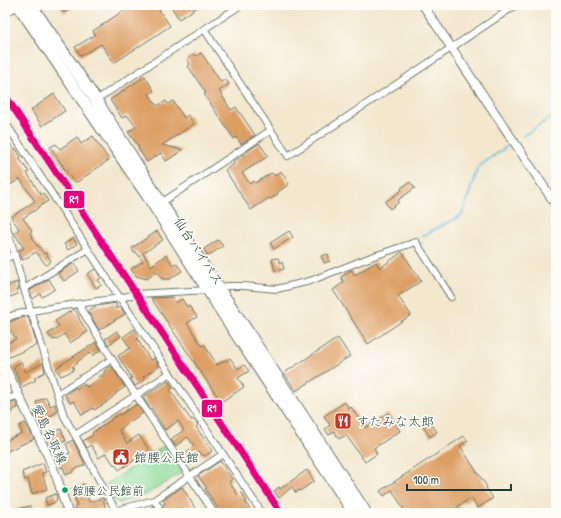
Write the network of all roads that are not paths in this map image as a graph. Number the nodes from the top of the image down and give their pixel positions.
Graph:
1 (19, 5) edge
2 (31, 5) edge
3 (241, 5) edge
4 (423, 5) edge
5 (516, 5) edge
6 (5, 14) edge
7 (204, 30) junction
8 (451, 48) junction
9 (96, 100) junction
10 (5, 122) edge
11 (271, 130) junction
12 (162, 203) junction
13 (556, 205) edge
14 (5, 220) edge
15 (88, 249) junction
16 (15, 254) junction
17 (5, 258) edge
18 (24, 289) junction
19 (213, 289) junction
20 (451, 297) dead end
21 (120, 298) junction
22 (78, 304) junction
23 (31, 311) junction
24 (5, 319) edge
25 (112, 359) junction
26 (5, 367) edge
27 (170, 373) junction
28 (57, 394) junction
29 (19, 395) junction
30 (136, 395) junction
31 (5, 400) edge
32 (75, 435) junction
33 (223, 454) junction
34 (189, 476) junction
35 (154, 500) junction
36 (116, 512) edge
37 (66, 513) edge
38 (108, 513) edge
39 (163, 513) edge
40 (214, 513) edge
41 (262, 513) edge
42 (354, 513) edge
43 (366, 513) edge

1 - 6 street
1 - 19 highway, 仙台バイパス
2 - 9 highway, 仙台バイパス
3 - 7 street
4 - 8 street
5 - 8 street
7 - 9 street
7 - 11 street
8 - 11 street
8 - 13 street
9 - 12 highway, 仙台バイパス
10 - 15 street
11 - 12 street
12 - 19 highway, 仙台バイパス
14 - 16 street
15 - 18 street
15 - 21 street
16 - 17 street
16 - 18 street
18 - 23 street
19 - 20 street
19 - 21 street
19 - 42 highway, 仙台バイパス
19 - 43 highway, 仙台バイパス
21 - 22 street
21 - 27 street
22 - 23 street
22 - 25 street
23 - 24 street
23 - 28 street
25 - 28 street
25 - 30 street
26 - 29 street, 愛島名取線
27 - 30 street
27 - 33 street
28 - 32 street
29 - 31 street
29 - 37 street, 愛島名取線
30 - 32 street
30 - 34 street
32 - 36 street
33 - 34 street
33 - 41 street
34 - 35 street
34 - 40 street
35 - 36 street
35 - 39 street
36 - 38 street

